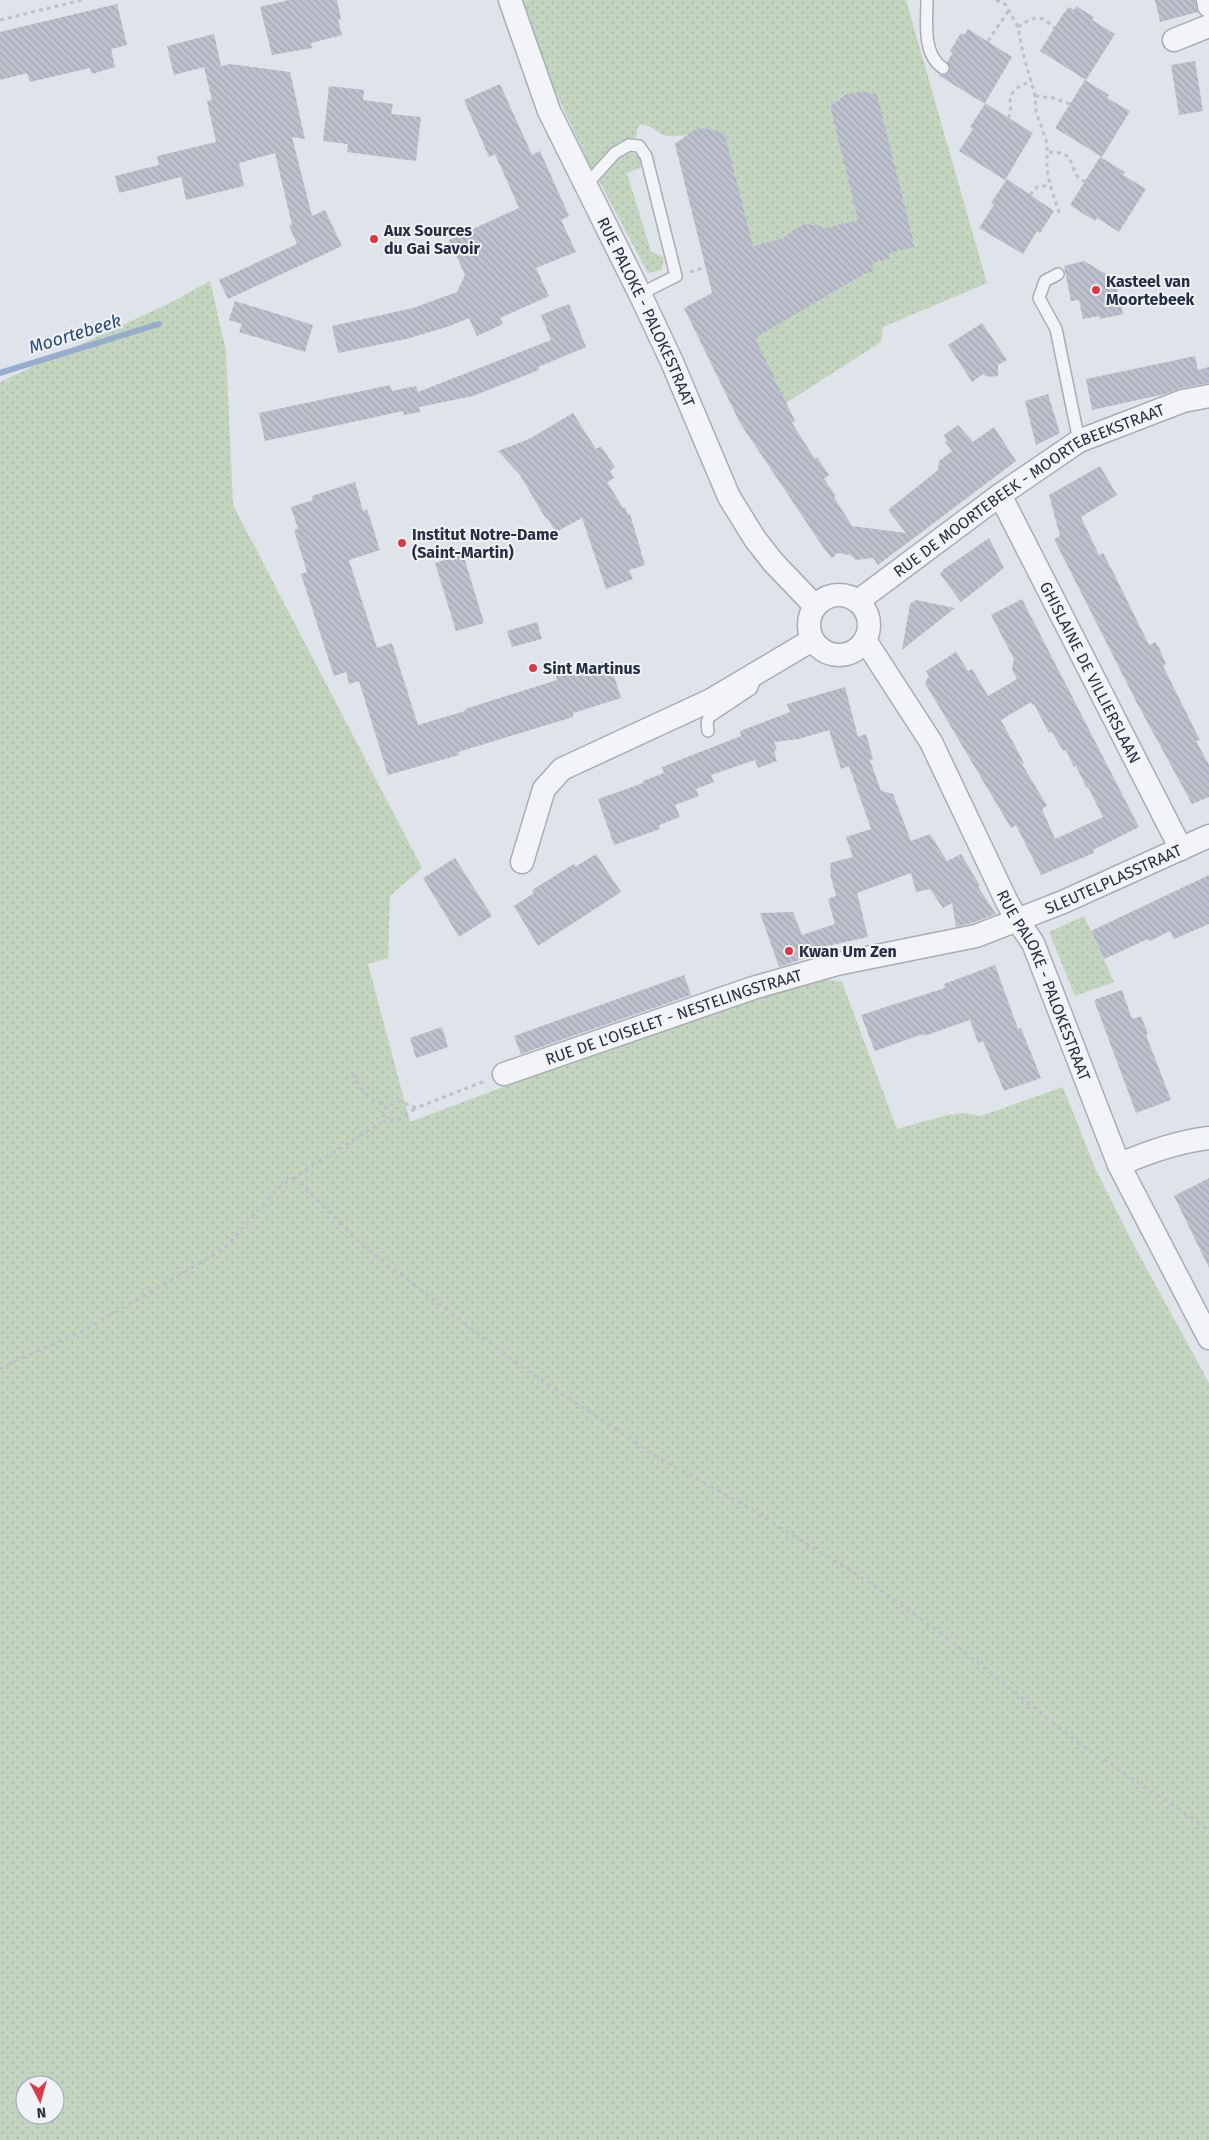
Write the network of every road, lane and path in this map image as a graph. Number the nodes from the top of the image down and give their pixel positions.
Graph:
1 (82, 0) edge
2 (510, 0) edge
3 (927, 0) edge
4 (996, 0) edge
5 (1208, 0) edge
6 (1209, 6) edge
7 (1009, 10) junction
8 (0, 20) edge
9 (1209, 26) edge
10 (1018, 27) junction
11 (1054, 28) dead end
12 (1174, 40) dead end
13 (988, 41) dead end
14 (943, 68) dead end
15 (1032, 81) junction
16 (1035, 96) junction
17 (1070, 104) dead end
18 (1008, 118) dead end
19 (1049, 152) junction
20 (1085, 182) dead end
21 (586, 185) junction
22 (1050, 185) junction
23 (1030, 195) dead end
24 (1060, 215) dead end
25 (1058, 274) dead end
26 (640, 294) junction
27 (1209, 396) edge
28 (1079, 441) junction
29 (1000, 495) junction
30 (858, 601) junction
31 (815, 606) junction
32 (812, 640) junction
33 (865, 640) junction
34 (759, 670) junction
35 (708, 731) dead end
36 (1209, 836) edge
37 (1181, 849) junction
38 (522, 862) dead end
39 (1017, 920) junction
40 (353, 1073) dead end
41 (504, 1074) joint
42 (386, 1106) junction
43 (416, 1108) junction
44 (382, 1122) junction
45 (1209, 1138) edge
46 (1119, 1165) junction
47 (294, 1177) junction
48 (1209, 1338) edge
49 (0, 1369) edge
50 (1209, 1832) edge

1 - 8 path
2 - 21 street, RUE PALOKE - PALOKESTRAAT
3 - 14 lane
4 - 7 path
5 - 6 street
7 - 10 path
7 - 13 path
9 - 12 street
10 - 11 path
10 - 15 path
15 - 16 path
15 - 18 path
16 - 17 path
16 - 19 path
19 - 20 path
19 - 22 path
21 - 26 street, RUE PALOKE - PALOKESTRAAT
21 - 26 lane
22 - 23 path
22 - 24 path
25 - 28 lane
26 - 31 street, RUE PALOKE - PALOKESTRAAT
27 - 28 street, RUE DE MOORTEBEEK - MOORTEBEEKSTRAAT
28 - 29 street, RUE DE MOORTEBEEK - MOORTEBEEKSTRAAT
29 - 30 street, RUE DE MOORTEBEEK - MOORTEBEEKSTRAAT
29 - 37 street, GHISLAINE DE VILLIERSLAAN
30 - 31 street
30 - 33 street
31 - 32 street
32 - 33 street
32 - 34 street
33 - 39 street, RUE PALOKE - PALOKESTRAAT
34 - 35 lane
34 - 38 street
36 - 37 street, SLEUTELPLASSTRAAT
37 - 39 street, SLEUTELPLASSTRAAT
39 - 41 street, RUE DE L'OISELET - NESTELINGSTRAAT
39 - 46 street, RUE PALOKE - PALOKESTRAAT
40 - 42 path
41 - 43 path
42 - 43 path
42 - 44 path
43 - 44 path
44 - 47 path
45 - 46 street
46 - 48 street, RUE PALOKE - PALOKESTRAAT
47 - 49 path
47 - 50 path

